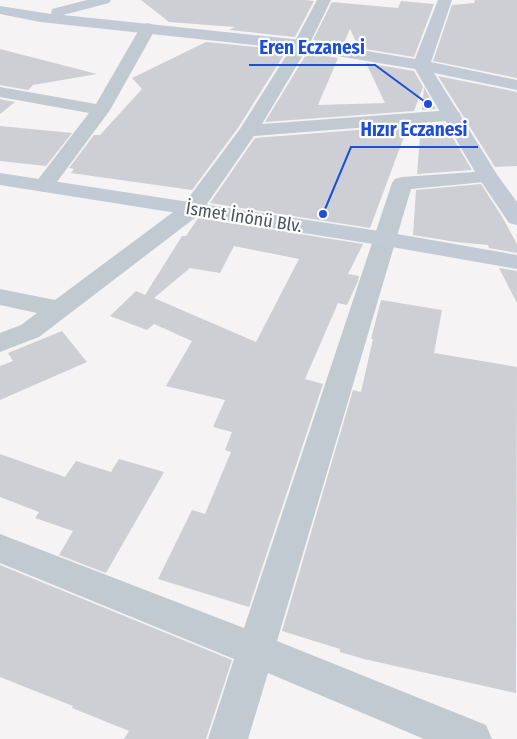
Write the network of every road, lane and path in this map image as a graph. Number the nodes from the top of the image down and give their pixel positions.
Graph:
1 (104, 0) edge
2 (324, 0) edge
3 (445, 0) edge
4 (0, 10) edge
5 (40, 17) junction
6 (0, 25) edge
7 (148, 28) junction
8 (301, 45) junction
9 (421, 65) junction
10 (517, 85) edge
11 (0, 92) edge
12 (101, 110) junction
13 (452, 116) junction
14 (248, 132) junction
15 (488, 178) junction
16 (0, 179) edge
17 (44, 186) junction
18 (192, 209) junction
19 (517, 218) edge
20 (386, 240) junction
21 (517, 262) edge
22 (0, 297) edge
23 (59, 309) junction
24 (0, 343) edge
25 (0, 548) edge
26 (256, 650) junction
27 (228, 739) edge
28 (472, 739) edge

1 - 5 main road
2 - 8 street
3 - 9 main road
4 - 5 main road
5 - 6 main road
5 - 7 main road
7 - 8 main road
7 - 12 street
8 - 9 main road
8 - 14 street
9 - 10 main road
9 - 13 main road
11 - 12 street
12 - 17 street
13 - 14 street
13 - 15 main road
14 - 18 street
15 - 19 main road
15 - 20 street
16 - 17 main road, İsmet İnönü Blv.
17 - 18 main road, İsmet İnönü Blv.
18 - 20 main road, İsmet İnönü Blv.
18 - 23 street
20 - 21 main road, İsmet İnönü Blv.
20 - 26 street
22 - 23 street
23 - 24 street
25 - 26 street
26 - 27 street
26 - 28 street

